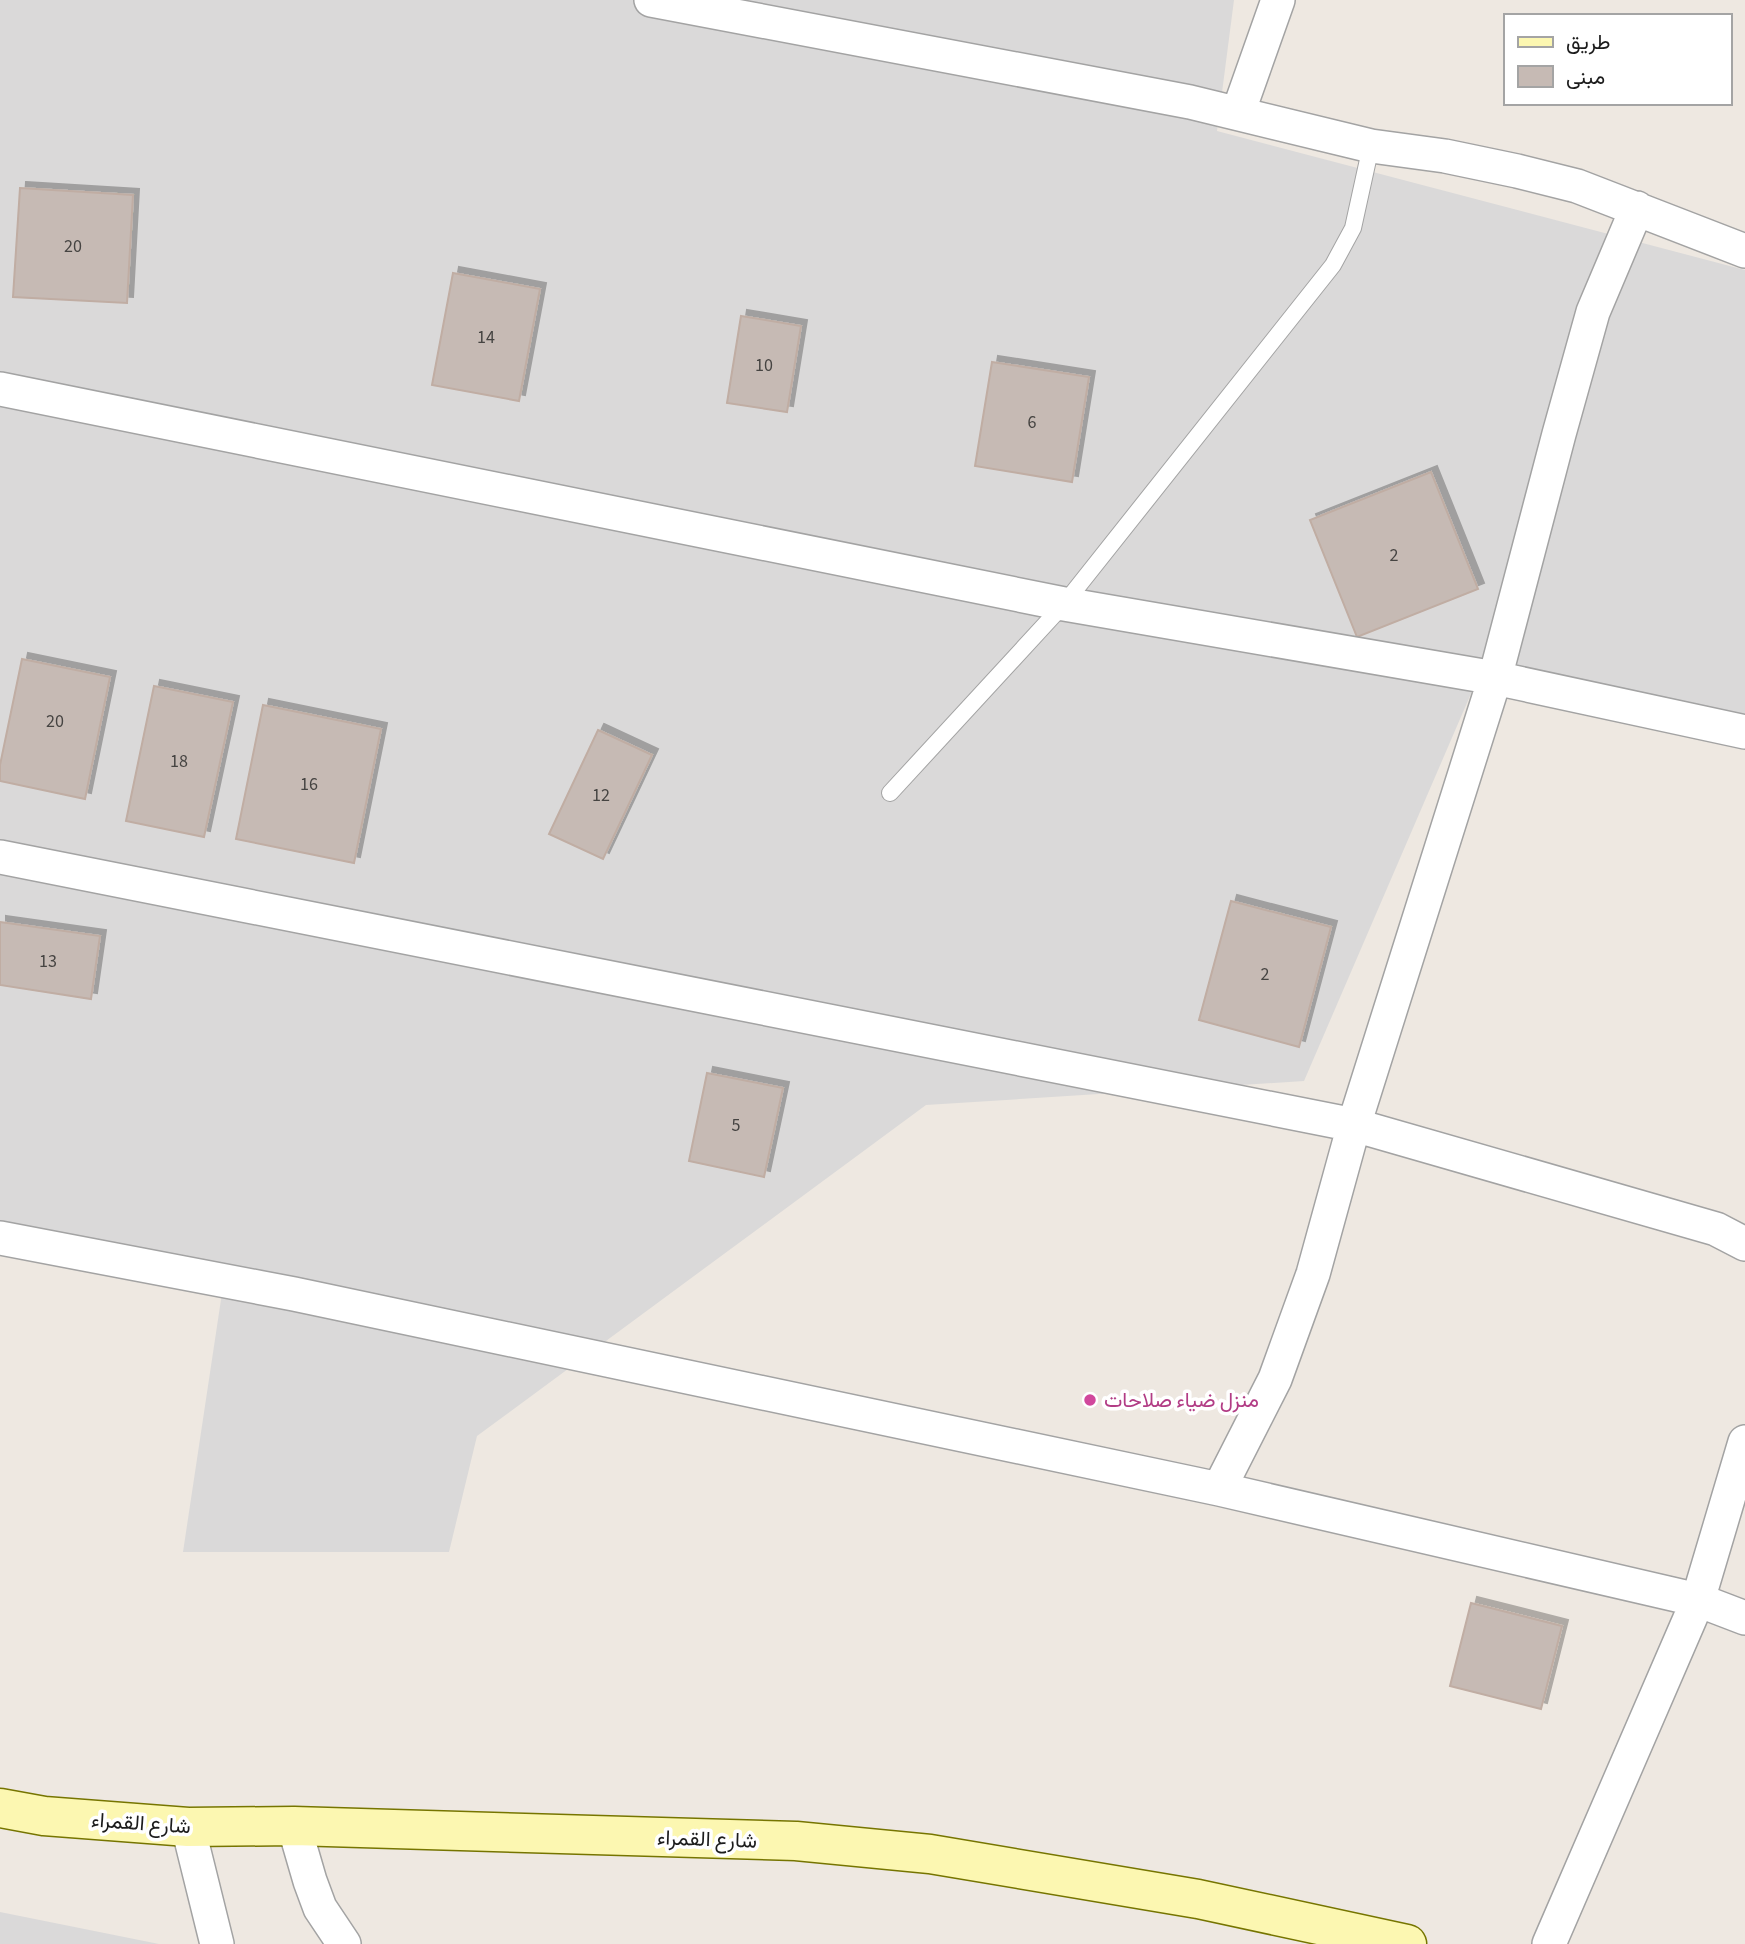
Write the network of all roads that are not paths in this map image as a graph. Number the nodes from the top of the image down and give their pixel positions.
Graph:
1 (651, 0) edge
2 (1278, 0) edge
3 (1238, 113) junction
4 (1371, 146) junction
5 (1637, 208) junction
6 (1745, 251) edge
7 (0, 389) edge
8 (1064, 604) junction
9 (1495, 678) junction
10 (1745, 732) edge
11 (890, 793) dead end
12 (0, 857) edge
13 (1353, 1125) junction
14 (0, 1238) edge
15 (1745, 1244) edge
16 (1745, 1442) edge
17 (1219, 1489) junction
18 (1698, 1600) junction
19 (1745, 1618) edge
20 (0, 1808) edge
21 (294, 1826) junction
22 (188, 1827) junction
23 (217, 1944) edge
24 (344, 1944) edge
25 (1407, 1944) edge
26 (1549, 1944) edge

1 - 3 street
2 - 3 street
3 - 4 street
4 - 5 street
4 - 8 lane
5 - 6 street
5 - 9 street
7 - 8 street
8 - 9 street
8 - 11 lane
9 - 10 street
9 - 13 street
12 - 13 street
13 - 15 street
13 - 17 street
14 - 17 street
16 - 18 street
17 - 18 street
18 - 19 street
18 - 26 street
20 - 22 street, شارع القمراء
21 - 22 street, شارع القمراء
21 - 24 street
21 - 25 street, شارع القمراء
22 - 23 street

